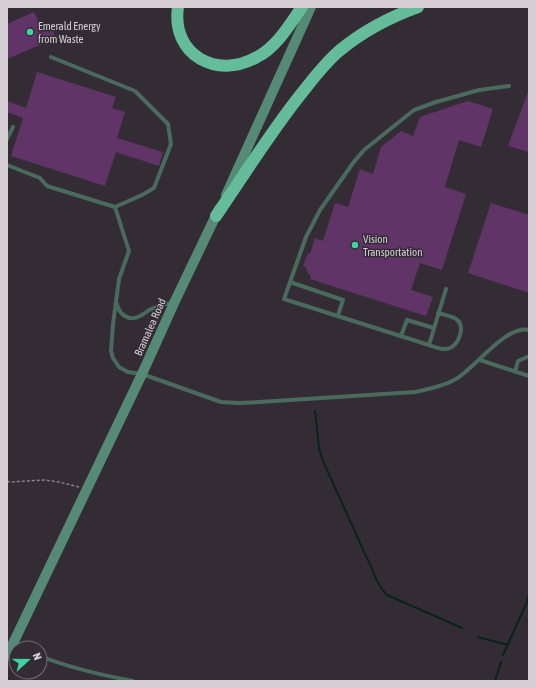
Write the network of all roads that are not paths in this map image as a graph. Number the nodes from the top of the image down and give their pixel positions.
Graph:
1 (178, 7) edge
2 (302, 7) edge
3 (311, 7) edge
4 (418, 7) edge
5 (51, 57) dead end
6 (509, 86) dead end
7 (13, 126) dead end
8 (7, 139) edge
9 (7, 164) edge
10 (115, 207) junction
11 (216, 216) junction
12 (290, 282) junction
13 (446, 289) dead end
14 (116, 298) junction
15 (175, 301) junction
16 (438, 313) junction
17 (338, 315) junction
18 (434, 328) junction
19 (529, 330) edge
20 (401, 336) junction
21 (429, 345) junction
22 (529, 357) edge
23 (480, 360) junction
24 (514, 372) junction
25 (142, 374) junction
26 (529, 376) edge
27 (15, 640) edge
28 (48, 659) edge
29 (133, 681) edge

1 - 2 highway
3 - 11 main road, Bramalea Road
4 - 11 highway
5 - 10 lane
6 - 12 lane
7 - 8 lane
9 - 10 lane
10 - 14 lane
11 - 15 main road, Bramalea Road
12 - 17 lane
12 - 17 lane
13 - 16 lane
14 - 15 lane
14 - 25 lane
15 - 25 main road, Bramalea Road
16 - 18 lane
16 - 21 lane
17 - 20 lane
18 - 20 lane
18 - 21 lane
19 - 23 lane
20 - 21 lane
22 - 24 lane
23 - 24 lane
23 - 25 lane
24 - 26 lane
25 - 27 main road, Bramalea Road
28 - 29 lane

